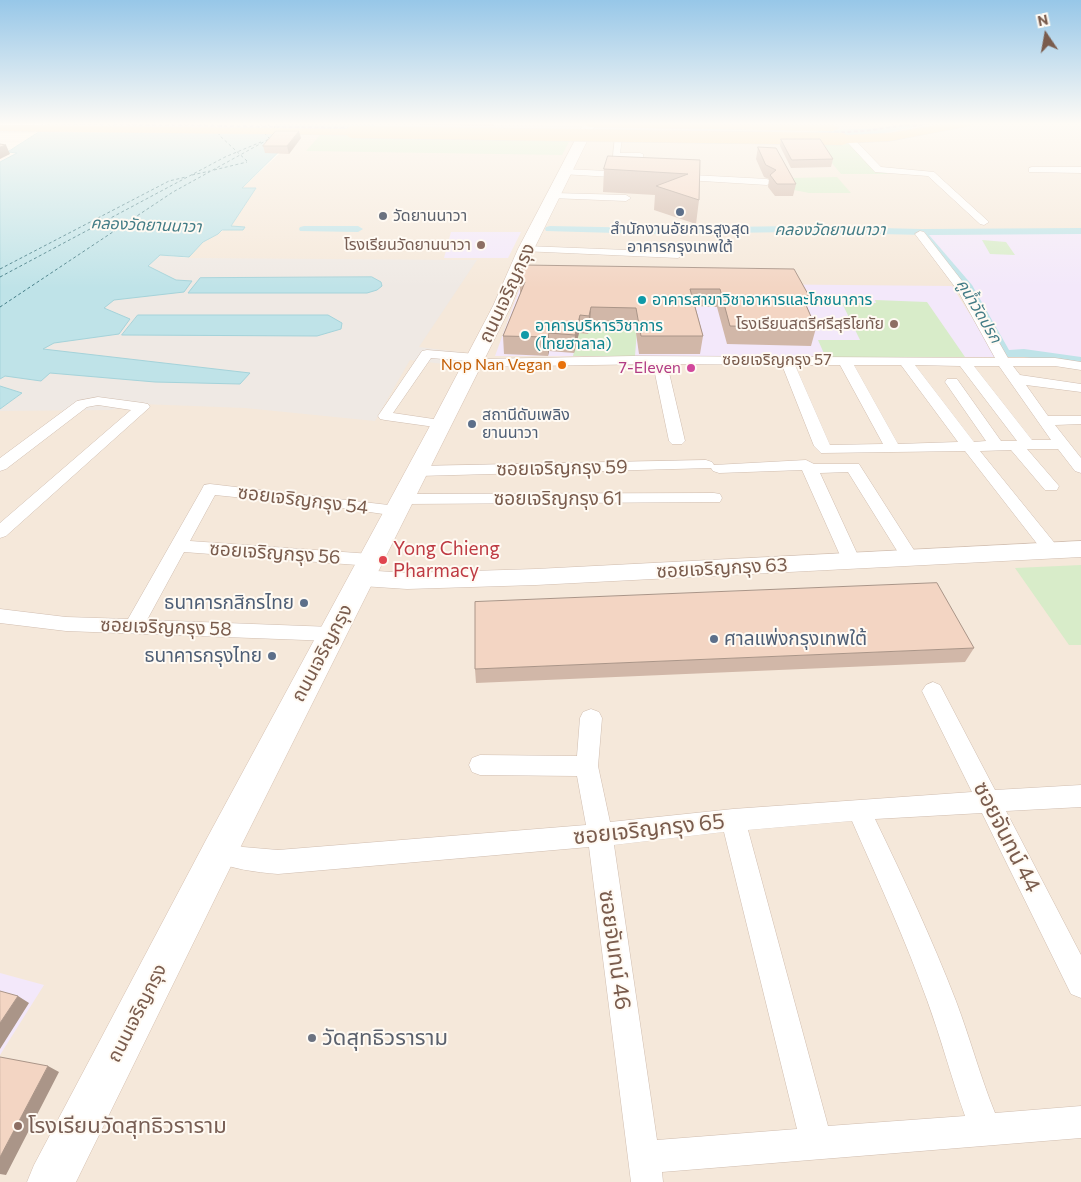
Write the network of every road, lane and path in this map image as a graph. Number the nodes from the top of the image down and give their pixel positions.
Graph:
1 (562, 178) edge
2 (685, 178) edge
3 (936, 178) edge
4 (767, 182) edge
5 (554, 196) junction
6 (626, 198) edge
7 (984, 222) dead end
8 (920, 234) dead end
9 (526, 249) junction
10 (678, 255) dead end
11 (659, 360) junction
12 (845, 360) junction
13 (474, 361) junction
14 (787, 361) junction
15 (905, 361) junction
16 (963, 361) junction
17 (1003, 361) junction
18 (1081, 366) edge
19 (1015, 379) junction
20 (952, 382) dead end
21 (1081, 388) edge
22 (1081, 420) edge
23 (1044, 421) junction
24 (442, 424) junction
25 (677, 440) dead end
26 (1062, 444) junction
27 (1021, 445) junction
28 (997, 446) junction
29 (893, 448) junction
30 (970, 448) junction
31 (0, 466) edge
32 (1081, 468) edge
33 (810, 469) junction
34 (418, 471) junction
35 (1051, 486) dead end
36 (714, 498) dead end
37 (400, 505) junction
38 (4, 524) edge
39 (179, 546) junction
40 (1081, 549) edge
41 (1050, 550) junction
42 (910, 558) junction
43 (852, 562) junction
44 (367, 569) junction
45 (0, 616) edge
46 (134, 626) junction
47 (332, 634) junction
48 (933, 691) dead end
49 (591, 718) dead end
50 (480, 765) dead end
51 (587, 766) junction
52 (1081, 796) edge
53 (990, 802) junction
54 (859, 811) junction
55 (733, 820) junction
56 (600, 834) junction
57 (219, 852) junction
58 (1081, 984) edge
59 (1081, 1122) edge
60 (986, 1130) junction
61 (817, 1144) junction
62 (645, 1170) edge
63 (51, 1182) edge

1 - 5 main road, ถนนเจริญกรุง
2 - 4 street
3 - 7 street
5 - 6 street
5 - 9 main road, ถนนเจริญกรุง
8 - 17 street
9 - 10 street
9 - 13 main road, ถนนเจริญกรุง
11 - 13 street, ซอยเจริญกรุง 57
11 - 14 street, ซอยเจริญกรุง 57
11 - 25 street
12 - 14 street, ซอยเจริญกรุง 57
12 - 15 street, ซอยเจริญกรุง 57
12 - 29 street
13 - 24 main road, ถนนเจริญกรุง
13 - 24 street, ซอยเจริญกรุง 57
14 - 29 street
15 - 16 street, ซอยเจริญกรุง 57
15 - 30 street
16 - 17 street, ซอยเจริญกรุง 57
16 - 27 street
17 - 18 street, ซอยเจริญกรุง 57
17 - 19 street
19 - 21 street
19 - 23 street
20 - 28 street
22 - 23 street
23 - 26 street
24 - 34 main road, ถนนเจริญกรุง
26 - 27 street
26 - 32 street
27 - 28 street
27 - 35 street
28 - 30 street
29 - 30 street
30 - 41 street
31 - 38 street
33 - 34 street, ซอยเจริญกรุง 59
33 - 42 street
33 - 43 street
34 - 37 main road, ถนนเจริญกรุง
36 - 37 street, ซอยเจริญกรุง 61
37 - 39 street, ซอยเจริญกรุง 54
37 - 44 main road, ถนนเจริญกรุง
39 - 44 street, ซอยเจริญกรุง 56
39 - 46 street
40 - 41 street, ซอยเจริญกรุง 63
41 - 42 street, ซอยเจริญกรุง 63
42 - 43 street, ซอยเจริญกรุง 63
43 - 44 street, ซอยเจริญกรุง 63
44 - 47 main road, ถนนเจริญกรุง
45 - 46 street, ซอยเจริญกรุง 58
46 - 47 street, ซอยเจริญกรุง 58
47 - 57 main road, ถนนเจริญกรุง
48 - 53 street, ซอยจันทน์ 44
49 - 51 street, ซอยจันทน์ 46
50 - 51 street
51 - 56 street, ซอยจันทน์ 46
52 - 53 street, ซอยเจริญกรุง 65
53 - 54 street, ซอยเจริญกรุง 65
53 - 58 street, ซอยจันทน์ 44
54 - 55 street, ซอยเจริญกรุง 65
54 - 60 street
55 - 56 street, ซอยเจริญกรุง 65
55 - 61 street
56 - 57 street, ซอยเจริญกรุง 65
56 - 62 street, ซอยจันทน์ 46
57 - 63 main road, ถนนเจริญกรุง
59 - 60 street
60 - 61 street
61 - 62 street

